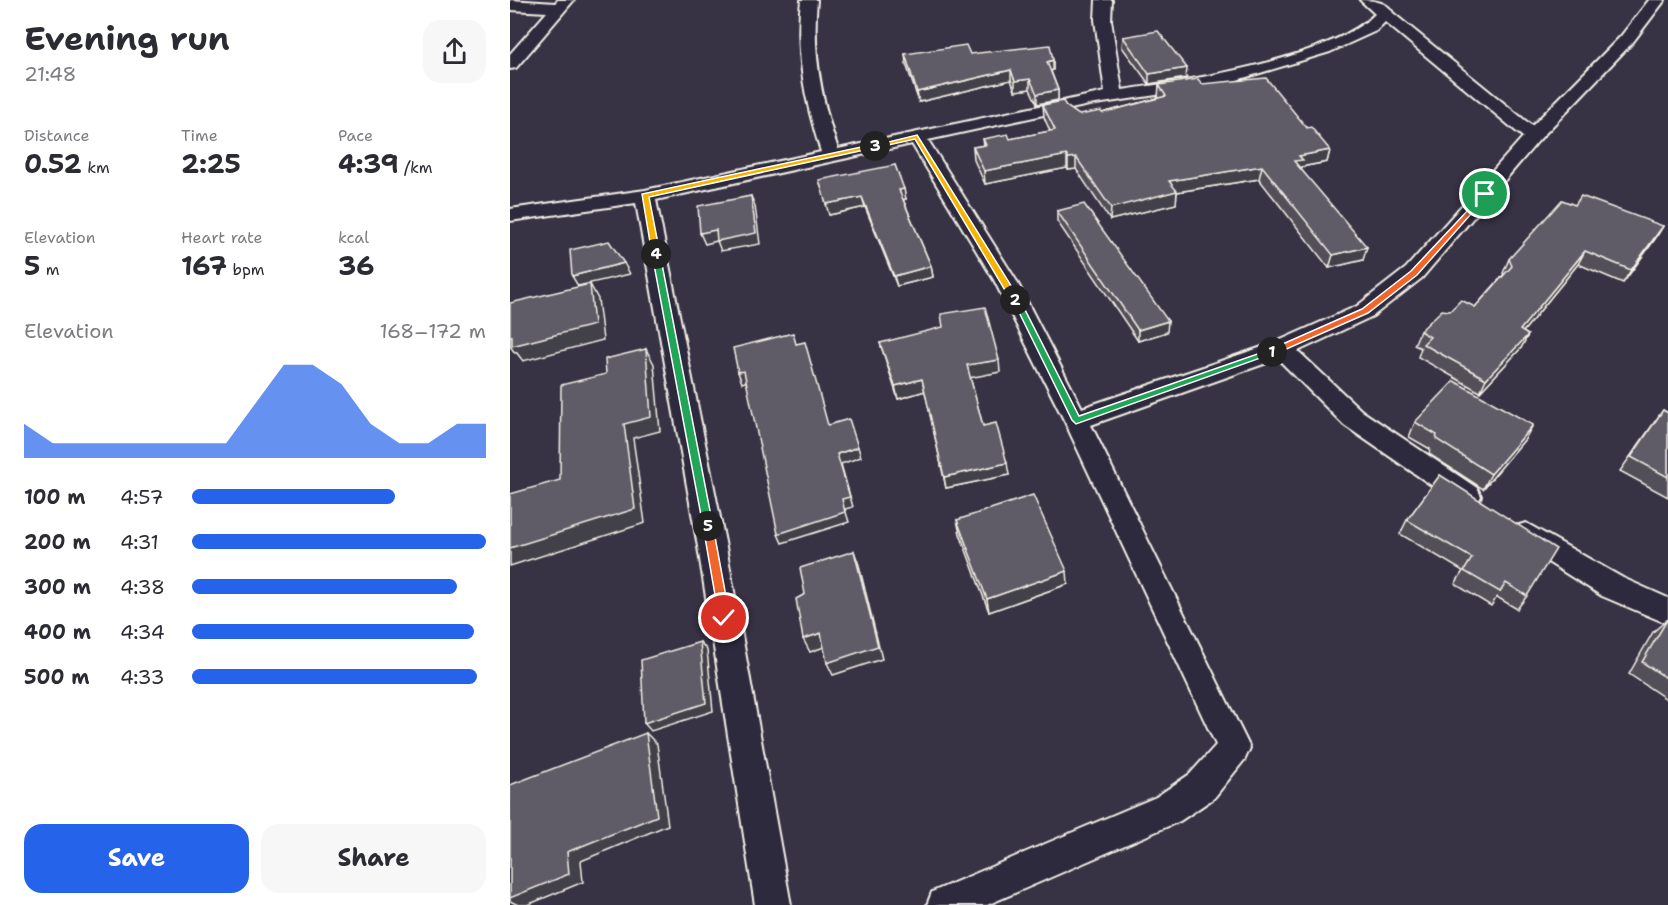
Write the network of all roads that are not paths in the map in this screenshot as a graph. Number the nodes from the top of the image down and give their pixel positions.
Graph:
1 (809, 0) edge
2 (1104, 0) edge
3 (1368, 0) edge
4 (1657, 0) edge
5 (510, 4) edge
6 (562, 4) edge
7 (1386, 12) junction
8 (510, 64) edge
9 (1114, 96) junction
10 (1533, 136) junction
11 (917, 137) junction
12 (831, 155) junction
13 (645, 196) junction
14 (510, 215) edge
15 (1282, 349) junction
16 (1076, 420) junction
17 (1668, 611) edge
18 (773, 905) edge
19 (945, 905) edge

1 - 12 street
2 - 9 street
3 - 7 street
4 - 10 street
5 - 6 street
6 - 8 street
7 - 9 street
7 - 10 street
9 - 11 street
10 - 15 street
11 - 12 street
11 - 16 street
12 - 13 street
13 - 14 street
13 - 18 street
15 - 16 street
15 - 17 street
16 - 19 street

